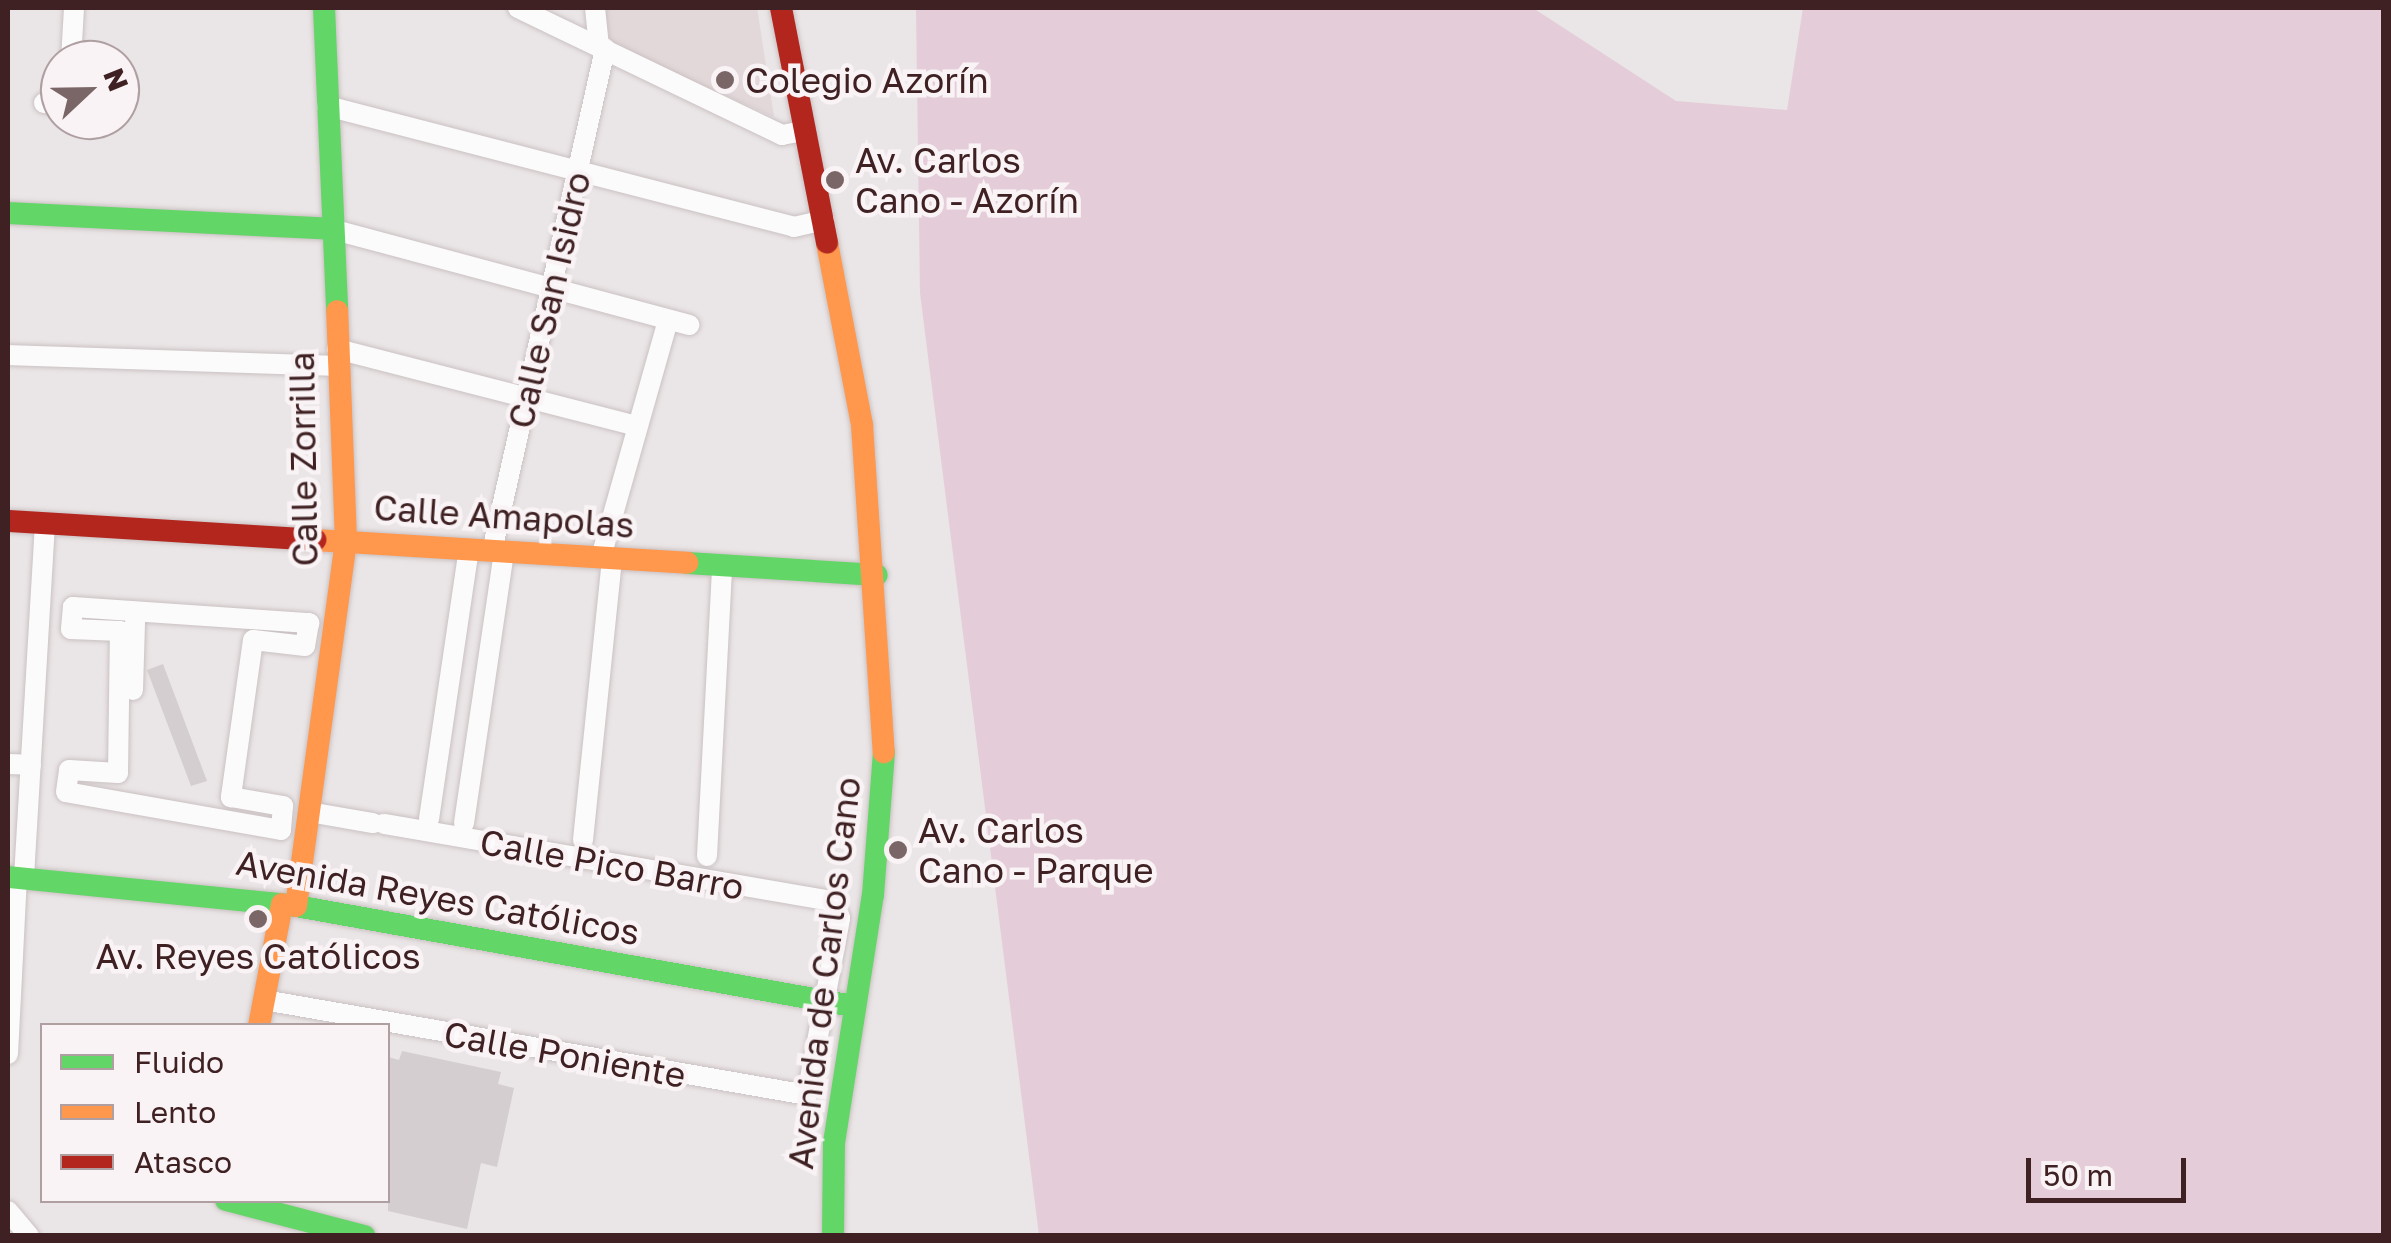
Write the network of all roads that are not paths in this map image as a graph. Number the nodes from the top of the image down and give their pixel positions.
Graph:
1 (74, 8) edge
2 (324, 8) edge
3 (518, 8) edge
4 (595, 8) edge
5 (781, 8) edge
6 (72, 40) edge
7 (602, 48) junction
8 (328, 106) junction
9 (803, 131) junction
10 (579, 169) junction
11 (8, 213) edge
12 (824, 220) junction
13 (330, 228) junction
14 (552, 288) junction
15 (8, 355) edge
16 (337, 358) junction
17 (528, 396) junction
18 (636, 426) junction
19 (8, 521) edge
20 (45, 524) junction
21 (346, 542) junction
22 (488, 550) junction
23 (607, 558) junction
24 (722, 565) junction
25 (877, 575) junction
26 (40, 617) junction
27 (72, 618) junction
28 (135, 622) junction
29 (249, 628) junction
30 (308, 630) junction
31 (334, 632) junction
32 (8, 764) edge
33 (30, 771) junction
34 (68, 784) junction
35 (130, 794) junction
36 (222, 810) junction
37 (308, 818) junction
38 (430, 819) dead end
39 (282, 820) junction
40 (464, 823) dead end
41 (584, 840) dead end
42 (707, 856) dead end
43 (16, 877) edge
44 (289, 905) junction
45 (838, 908) joint
46 (10, 949) edge
47 (264, 1000) junction
48 (826, 1002) junction
49 (854, 1006) junction
50 (9, 1008) edge
51 (260, 1023) edge
52 (8, 1054) edge
53 (807, 1095) joint
54 (226, 1203) edge
55 (8, 1211) edge
56 (29, 1236) edge
57 (364, 1236) edge
58 (833, 1236) edge

1 - 6 street
2 - 8 street, Calle Zorrilla
3 - 7 street
4 - 7 street, Calle San Isidro
5 - 9 street, Avenida de Carlos Cano
7 - 9 street
7 - 10 street, Calle San Isidro
8 - 10 street
8 - 13 street, Calle Zorrilla
9 - 12 street, Avenida de Carlos Cano
10 - 12 street
10 - 14 street, Calle San Isidro
11 - 13 street
12 - 25 street, Avenida de Carlos Cano
13 - 14 street
13 - 16 street, Calle Zorrilla
14 - 17 street, Calle San Isidro
14 - 18 street
15 - 16 street
16 - 17 street
16 - 21 street, Calle Zorrilla
17 - 18 street
17 - 22 street, Calle San Isidro
18 - 23 street
19 - 20 street, Calle Amapolas
20 - 21 street, Calle Amapolas
20 - 26 street
21 - 22 street, Calle Amapolas
21 - 31 street, Calle Zorrilla
22 - 23 street, Calle Amapolas
22 - 38 street
22 - 40 street
23 - 24 street, Calle Amapolas
23 - 41 street
24 - 25 street, Calle Amapolas
24 - 42 street
25 - 49 street, Avenida de Carlos Cano
26 - 27 street
26 - 33 street
27 - 28 street
27 - 30 street
27 - 34 street
28 - 29 street
28 - 35 street
29 - 30 street
29 - 36 street
30 - 31 street
30 - 39 street
31 - 37 street, Calle Zorrilla
32 - 33 street
33 - 34 street
33 - 43 street
34 - 35 street
34 - 39 street
35 - 36 street
36 - 39 street
37 - 39 street, Calle Pico Barro
37 - 44 street, Calle Zorrilla
37 - 45 street, Calle Pico Barro
43 - 44 street, Avenida Reyes Católicos
43 - 46 street
44 - 47 street, Calle Zorrilla
44 - 48 street, Avenida Reyes Católicos
45 - 48 street, Avenida de Carlos Cano
46 - 50 street
47 - 51 street, Calle Zorrilla
47 - 53 street, Calle Poniente
48 - 49 street, Avenida Reyes Católicos
48 - 53 street, Avenida de Carlos Cano
49 - 58 street, Avenida de Carlos Cano
50 - 52 street
54 - 57 street
55 - 56 street

